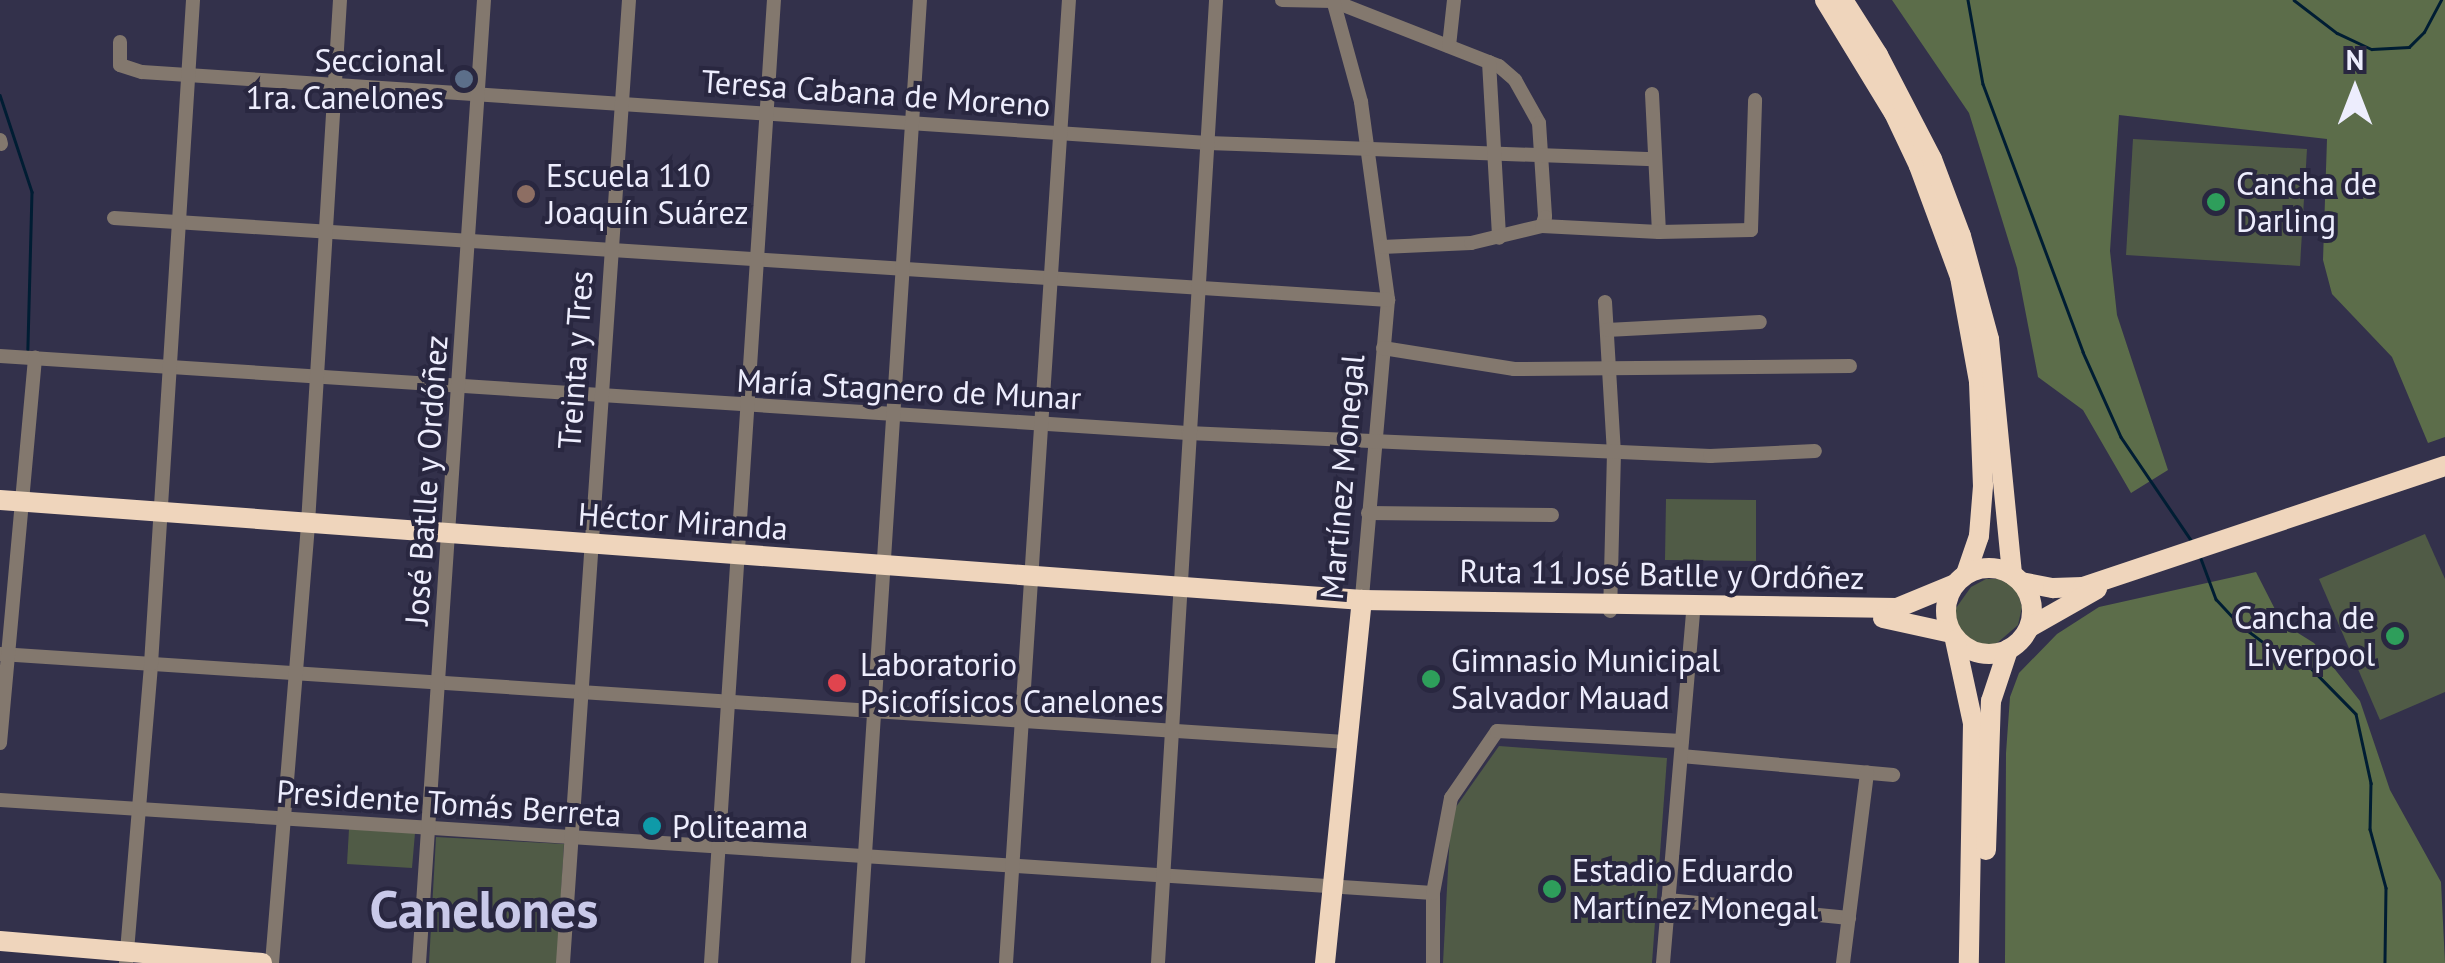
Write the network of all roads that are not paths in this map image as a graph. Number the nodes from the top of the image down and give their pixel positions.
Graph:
1 (193, 0) edge
2 (340, 0) edge
3 (484, 0) edge
4 (629, 0) edge
5 (774, 0) edge
6 (920, 0) edge
7 (1070, 0) edge
8 (1216, 0) edge
9 (1282, 0) edge
10 (1454, 0) edge
11 (1825, 0) edge
12 (1843, 0) edge
13 (1333, 1) edge
14 (120, 42) dead end
15 (1449, 46) junction
16 (1488, 62) junction
17 (188, 75) junction
18 (336, 86) junction
19 (478, 94) junction
20 (1652, 94) dead end
21 (1755, 100) dead end
22 (621, 102) junction
23 (766, 113) junction
24 (912, 123) junction
25 (1059, 133) junction
26 (1208, 144) junction
27 (1369, 150) junction
28 (1494, 154) junction
29 (1542, 155) junction
30 (1654, 159) junction
31 (114, 218) dead end
32 (180, 221) junction
33 (1542, 226) junction
34 (323, 230) junction
35 (1658, 232) junction
36 (1499, 238) junction
37 (468, 242) junction
38 (1382, 247) junction
39 (610, 251) junction
40 (756, 260) junction
41 (903, 272) junction
42 (1048, 281) junction
43 (1198, 291) junction
44 (1388, 300) junction
45 (1605, 302) dead end
46 (1760, 322) dead end
47 (1607, 330) junction
48 (1382, 348) junction
49 (0, 356) edge
50 (35, 358) junction
51 (1850, 366) dead end
52 (172, 368) junction
53 (1611, 370) junction
54 (314, 378) junction
55 (459, 388) junction
56 (600, 397) junction
57 (747, 407) junction
58 (894, 416) junction
59 (1038, 424) junction
60 (1188, 434) junction
61 (1374, 441) junction
62 (1816, 451) dead end
63 (1614, 452) junction
64 (2445, 466) edge
65 (0, 500) edge
66 (22, 501) junction
67 (161, 511) junction
68 (1368, 512) junction
69 (1552, 515) dead end
70 (308, 523) junction
71 (451, 533) junction
72 (590, 544) junction
73 (736, 555) junction
74 (883, 566) junction
75 (2115, 577) junction
76 (1029, 578) junction
77 (2016, 578) junction
78 (1960, 579) junction
79 (1180, 589) junction
80 (1361, 604) junction
81 (1610, 609) junction
82 (1693, 610) junction
83 (2030, 627) junction
84 (1953, 636) junction
85 (2008, 650) junction
86 (5, 654) edge
87 (151, 664) junction
88 (296, 676) junction
89 (440, 685) junction
90 (582, 694) junction
91 (726, 703) junction
92 (873, 712) junction
93 (1021, 722) junction
94 (1174, 730) junction
95 (1348, 742) junction
96 (0, 743) edge
97 (1681, 748) junction
98 (1867, 773) junction
99 (1894, 776) dead end
100 (0, 800) edge
101 (139, 810) junction
102 (284, 819) junction
103 (429, 828) junction
104 (570, 838) junction
105 (719, 849) junction
106 (864, 858) junction
107 (1013, 868) junction
108 (1163, 876) junction
109 (1333, 886) junction
110 (1433, 893) junction
111 (1668, 900) junction
112 (1848, 918) junction
113 (0, 941) edge
114 (126, 957) edge
115 (262, 963) edge
116 (272, 963) edge
117 (419, 963) edge
118 (563, 963) edge
119 (711, 963) edge
120 (858, 963) edge
121 (1006, 963) edge
122 (1158, 963) edge
123 (1325, 963) edge
124 (1433, 963) edge
125 (1663, 963) edge
126 (1843, 963) edge
127 (1969, 963) edge
128 (1982, 963) edge

1 - 17 street
2 - 18 street
3 - 19 street, José Batlle y Ordóñez
4 - 22 street, Treinta y Tres
5 - 23 street
6 - 24 street
7 - 25 street
8 - 26 street
9 - 13 street
10 - 15 street
11 - 78 highway
12 - 77 highway
13 - 15 street
13 - 27 street, Martínez Monegal
14 - 17 street, Teresa Cabana de Moreno
15 - 16 street
16 - 28 street
16 - 29 street
17 - 18 street, Teresa Cabana de Moreno
17 - 32 street
18 - 19 street, Teresa Cabana de Moreno
18 - 34 street
19 - 22 street, Teresa Cabana de Moreno
19 - 37 street, José Batlle y Ordóñez
20 - 30 street
21 - 35 street
22 - 23 street, Teresa Cabana de Moreno
22 - 39 street, Treinta y Tres
23 - 24 street, Teresa Cabana de Moreno
23 - 40 street
24 - 25 street, Teresa Cabana de Moreno
24 - 41 street
25 - 26 street, Teresa Cabana de Moreno
25 - 42 street
26 - 27 street, Teresa Cabana de Moreno
26 - 43 street
27 - 28 street, Teresa Cabana de Moreno
27 - 38 street, Martínez Monegal
28 - 29 street, Teresa Cabana de Moreno
28 - 36 street
29 - 30 street, Teresa Cabana de Moreno
29 - 33 street
30 - 35 street
31 - 32 street
32 - 34 street
32 - 52 street
33 - 35 street
33 - 36 street
34 - 37 street
34 - 54 street
36 - 38 street
37 - 39 street
37 - 55 street, José Batlle y Ordóñez
38 - 44 street, Martínez Monegal
39 - 40 street
39 - 56 street, Treinta y Tres
40 - 41 street
40 - 57 street
41 - 42 street
41 - 58 street
42 - 43 street
42 - 59 street
43 - 44 street
43 - 60 street
44 - 48 street, Martínez Monegal
45 - 47 street
46 - 47 street
47 - 53 street
48 - 53 street
48 - 61 street, Martínez Monegal
49 - 50 street, María Stagnero de Munar
50 - 52 street, María Stagnero de Munar
50 - 66 street
51 - 53 street
52 - 54 street, María Stagnero de Munar
52 - 67 street
53 - 63 street
54 - 55 street, María Stagnero de Munar
54 - 70 street
55 - 56 street, María Stagnero de Munar
55 - 71 street, José Batlle y Ordóñez
56 - 57 street, María Stagnero de Munar
56 - 72 street, Treinta y Tres
57 - 58 street, María Stagnero de Munar
57 - 73 street
58 - 59 street, María Stagnero de Munar
58 - 74 street
59 - 60 street, María Stagnero de Munar
59 - 76 street
60 - 61 street, María Stagnero de Munar
60 - 79 street
61 - 63 street, María Stagnero de Munar
61 - 68 street, Martínez Monegal
62 - 63 street, María Stagnero de Munar
63 - 81 street
64 - 75 highway
65 - 66 highway, Héctor Miranda
66 - 67 highway, Héctor Miranda
66 - 86 street
67 - 70 highway, Héctor Miranda
67 - 87 street
68 - 69 street
68 - 80 street, Martínez Monegal
70 - 71 highway, Héctor Miranda
70 - 88 street
71 - 72 highway, Héctor Miranda
71 - 89 street, José Batlle y Ordóñez
72 - 73 highway, Héctor Miranda
72 - 90 street, Treinta y Tres
73 - 74 highway, Héctor Miranda
73 - 91 street
74 - 76 highway, Héctor Miranda
74 - 92 street
75 - 77 highway
75 - 83 highway
76 - 79 highway, Héctor Miranda
76 - 93 street
77 - 78 highway
77 - 83 highway
78 - 82 highway, Ruta 11 José Batlle y Ordóñez
78 - 84 highway
79 - 80 highway, Héctor Miranda
79 - 94 street
80 - 81 highway, Ruta 11 José Batlle y Ordóñez
80 - 95 highway, Martínez Monegal
81 - 82 highway, Ruta 11 José Batlle y Ordóñez
82 - 84 highway, Ruta 11 José Batlle y Ordóñez
82 - 97 street
83 - 85 highway
84 - 85 highway
84 - 127 highway
85 - 128 highway
86 - 87 street
86 - 96 street
87 - 88 street
87 - 101 street
88 - 89 street
88 - 102 street
89 - 90 street
89 - 103 street, José Batlle y Ordóñez
90 - 91 street
90 - 104 street, Treinta y Tres
91 - 92 street
91 - 105 street
92 - 93 street
92 - 106 street
93 - 94 street
93 - 107 street
94 - 95 street
94 - 108 street
95 - 109 highway, Martínez Monegal
97 - 98 street
97 - 110 street
97 - 111 street
98 - 99 street
98 - 112 street
100 - 101 street, Presidente Tomás Berreta
101 - 102 street, Presidente Tomás Berreta
101 - 114 street
102 - 103 street, Presidente Tomás Berreta
102 - 116 street
103 - 104 street, Presidente Tomás Berreta
103 - 117 street, José Batlle y Ordóñez
104 - 105 street, Presidente Tomás Berreta
104 - 118 street, Treinta y Tres
105 - 106 street, Presidente Tomás Berreta
105 - 119 street
106 - 107 street, Presidente Tomás Berreta
106 - 120 street
107 - 108 street, Presidente Tomás Berreta
107 - 121 street
108 - 109 street, Presidente Tomás Berreta
108 - 122 street
109 - 110 street, Presidente Tomás Berreta
109 - 123 highway, Martínez Monegal
110 - 124 street
111 - 112 street
111 - 125 street
112 - 126 street
113 - 114 highway
114 - 115 highway

